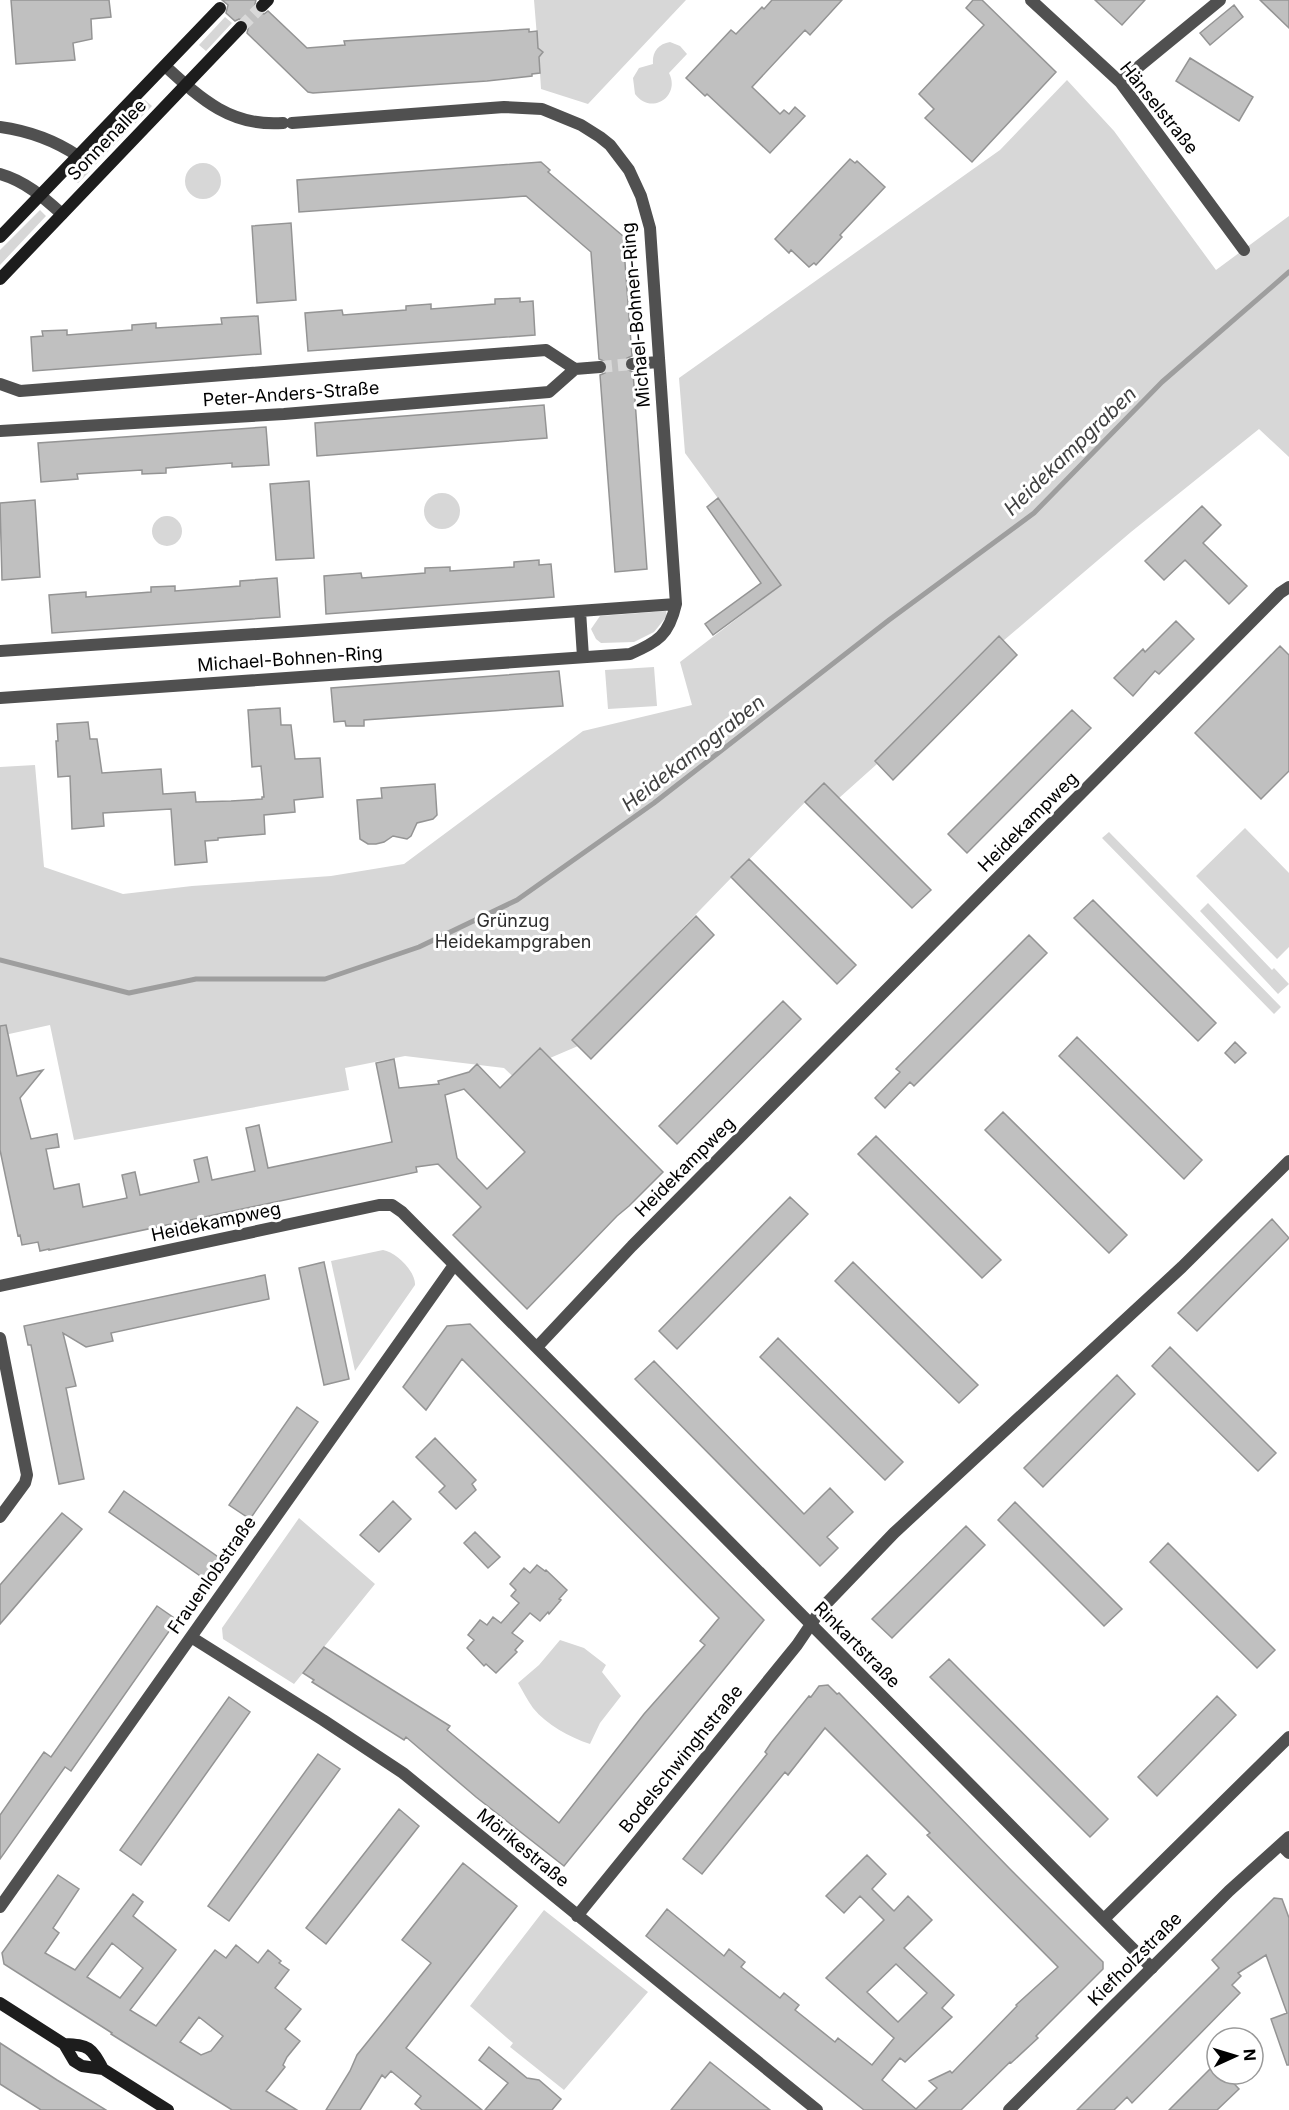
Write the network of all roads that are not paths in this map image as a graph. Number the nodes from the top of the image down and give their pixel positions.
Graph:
1 (1031, 0) edge
2 (1220, 0) edge
3 (220, 8) dead end
4 (241, 27) tunnel mouth
5 (165, 66) junction
6 (1120, 82) junction
7 (186, 85) junction
8 (0, 128) edge
9 (78, 156) junction
10 (0, 174) edge
11 (41, 195) junction
12 (62, 214) junction
13 (0, 237) edge
14 (1244, 250) dead end
15 (0, 279) edge
16 (659, 362) junction
17 (632, 364) tunnel mouth
18 (600, 367) tunnel mouth
19 (575, 369) junction
20 (0, 384) edge
21 (0, 431) edge
22 (1289, 586) edge
23 (676, 604) junction
24 (580, 611) junction
25 (0, 651) edge
26 (583, 657) junction
27 (0, 698) edge
28 (1289, 1161) edge
29 (454, 1265) junction
30 (0, 1287) edge
31 (0, 1338) edge
32 (537, 1347) junction
33 (0, 1516) edge
34 (811, 1625) junction
35 (191, 1637) junction
36 (1289, 1737) edge
37 (1286, 1845) edge
38 (0, 1907) edge
39 (578, 1916) junction
40 (1104, 1919) junction
41 (1152, 1968) junction
42 (0, 2003) edge
43 (64, 2044) junction
44 (103, 2069) junction
45 (168, 2110) edge
46 (817, 2110) edge
47 (1009, 2110) edge

1 - 6 street, Hänselstraße
2 - 6 street
3 - 5 main road, Sonnenallee
4 - 7 main road, Sonnenallee
5 - 7 street, Michael-Bohnen-Ring
5 - 9 main road, Sonnenallee
6 - 14 street, Hänselstraße
7 - 12 main road, Sonnenallee
7 - 16 street, Michael-Bohnen-Ring
8 - 9 street
9 - 11 main road, Sonnenallee
10 - 11 street
11 - 12 street
11 - 13 main road, Sonnenallee
12 - 15 main road, Sonnenallee
16 - 17 street
16 - 23 street, Michael-Bohnen-Ring
18 - 19 street
19 - 20 street, Peter-Anders-Straße
19 - 21 street, Peter-Anders-Straße
22 - 32 street, Heidekampweg
23 - 24 street, Michael-Bohnen-Ring
23 - 26 street, Michael-Bohnen-Ring
24 - 25 street, Michael-Bohnen-Ring
24 - 26 street
26 - 27 street, Michael-Bohnen-Ring
28 - 34 street
29 - 30 street, Heidekampweg
29 - 32 street, Heidekampweg
29 - 35 street, Frauenlobstraße
31 - 33 street
32 - 34 street, Rinkartstraße
34 - 39 street, Bodelschwinghstraße
34 - 40 street, Rinkartstraße
35 - 38 street, Frauenlobstraße
35 - 39 street, Mörikestraße
36 - 40 street
37 - 41 street, Kiefholzstraße
39 - 46 street, Mörikestraße
40 - 41 street, Rinkartstraße
41 - 47 street, Kiefholzstraße
42 - 43 main road
43 - 44 main road
43 - 44 main road
44 - 45 main road

